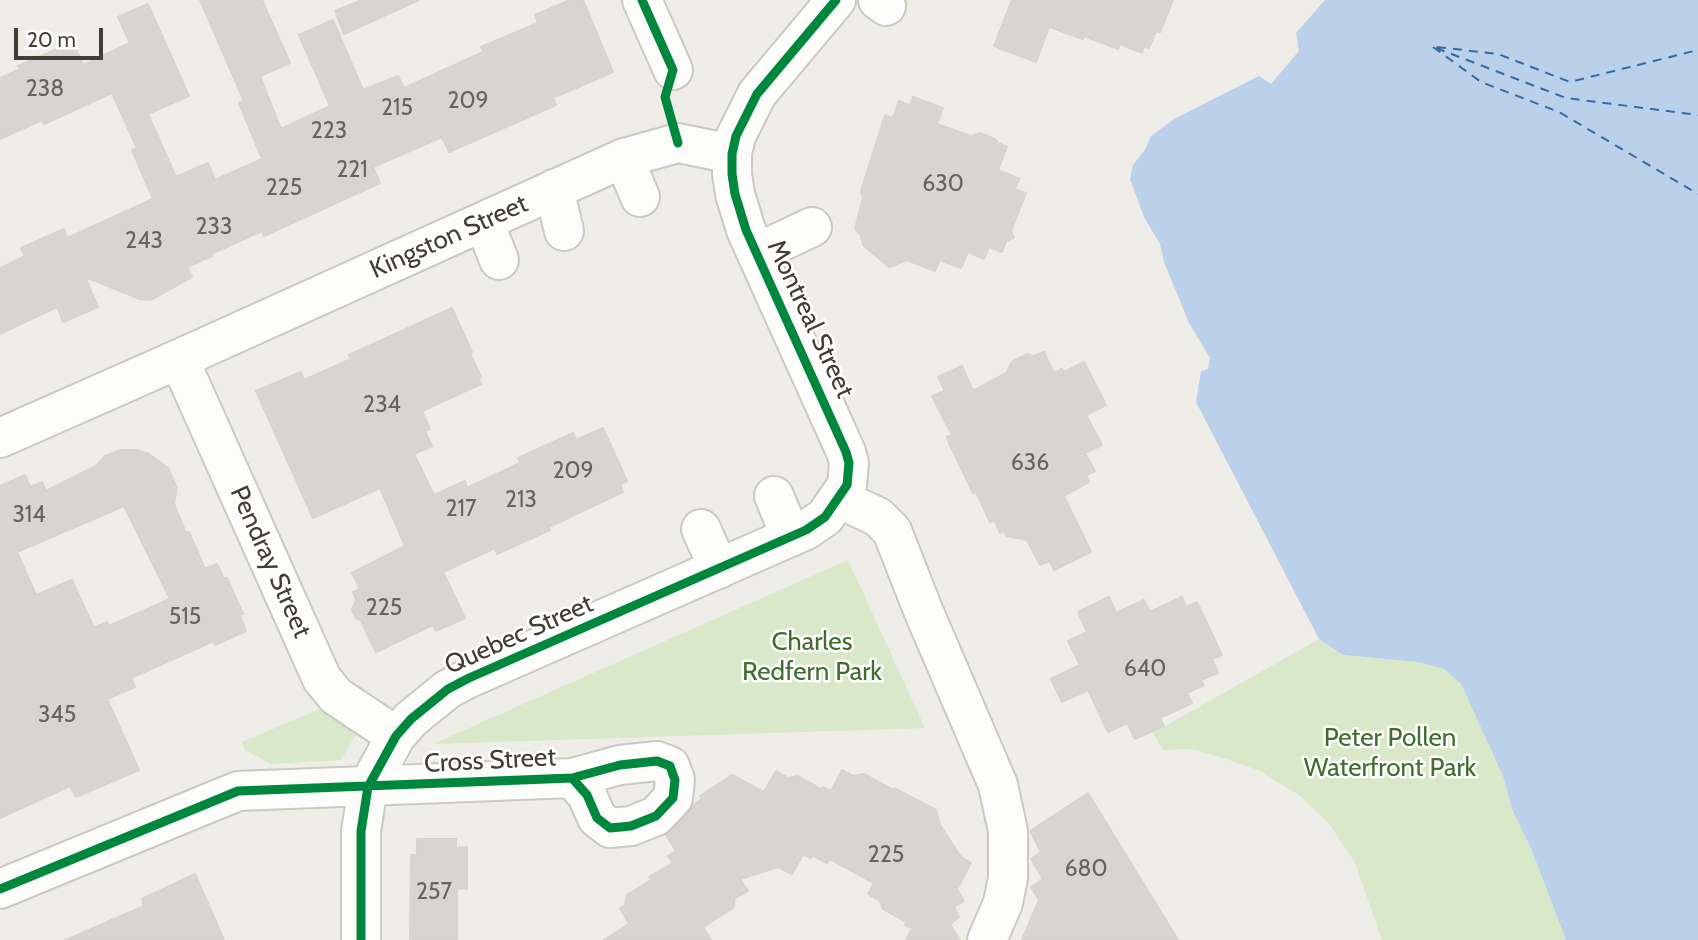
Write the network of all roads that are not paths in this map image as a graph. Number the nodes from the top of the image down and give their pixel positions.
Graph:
1 (642, 0) edge
2 (835, 0) edge
3 (673, 70) dead end
4 (732, 154) junction
5 (624, 158) junction
6 (554, 189) junction
7 (640, 197) dead end
8 (484, 222) junction
9 (812, 227) dead end
10 (564, 231) dead end
11 (757, 253) junction
12 (499, 260) dead end
13 (179, 359) junction
14 (0, 438) edge
15 (774, 496) dead end
16 (839, 499) junction
17 (701, 529) dead end
18 (791, 537) junction
19 (719, 569) junction
20 (396, 736) junction
21 (572, 778) dead end
22 (368, 787) junction
23 (0, 890) edge
24 (360, 940) edge
25 (988, 940) edge

1 - 3 street
2 - 4 street
4 - 5 street, Kingston Street
4 - 11 street, Montreal Street
5 - 6 street, Kingston Street
5 - 7 street
6 - 8 street, Kingston Street
6 - 10 street
8 - 12 street
8 - 13 street, Kingston Street
9 - 11 street
11 - 16 street, Montreal Street
13 - 14 street, Kingston Street
13 - 20 street, Pendray Street
15 - 18 street
16 - 18 street, Quebec Street
16 - 25 street
17 - 19 street
18 - 19 street, Quebec Street
19 - 20 street, Quebec Street
20 - 22 street, Quebec Street
21 - 22 street, Cross Street
22 - 23 street
22 - 24 street

